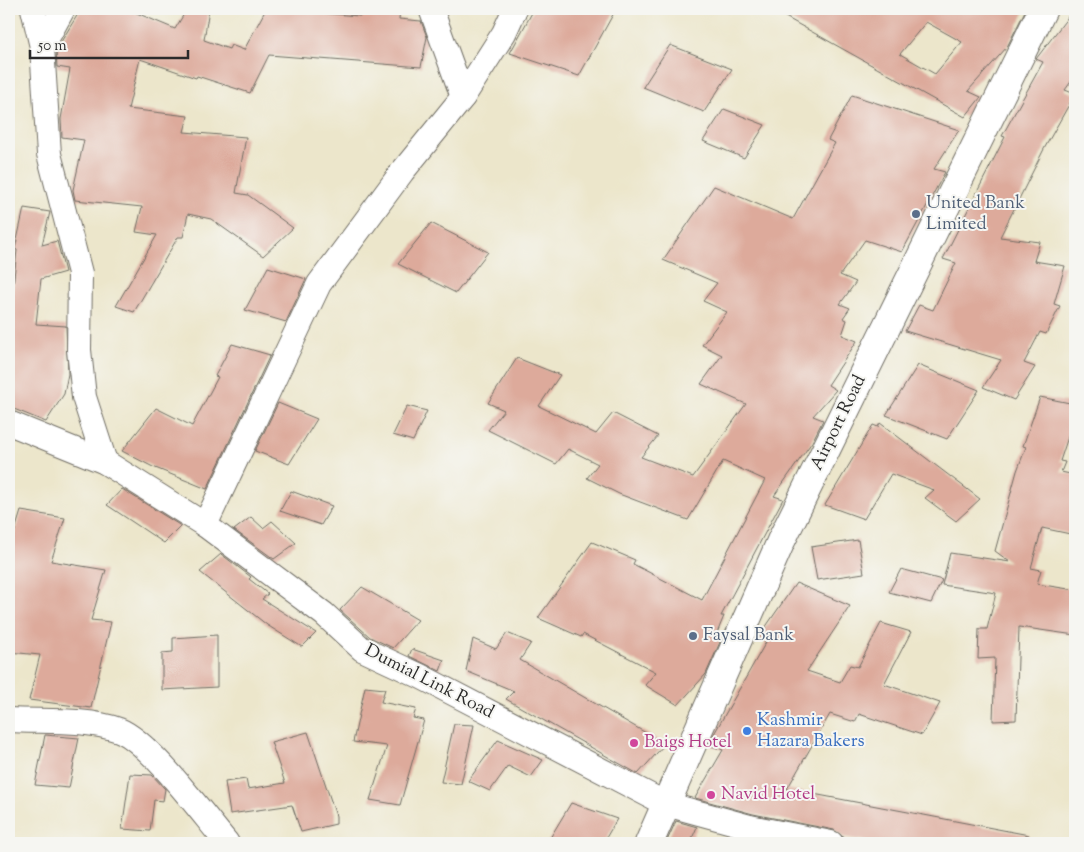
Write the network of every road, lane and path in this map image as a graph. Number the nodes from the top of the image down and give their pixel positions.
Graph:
1 (33, 9) edge
2 (63, 9) edge
3 (431, 9) edge
4 (515, 9) edge
5 (1043, 9) edge
6 (42, 47) junction
7 (464, 96) junction
8 (9, 423) edge
9 (105, 462) junction
10 (206, 525) junction
11 (9, 720) edge
12 (666, 804) junction
13 (227, 843) edge
14 (649, 843) edge
15 (830, 843) edge

1 - 6 street
2 - 6 street
3 - 7 street
4 - 7 street
5 - 12 highway, Airport Road
6 - 9 street
7 - 10 street
8 - 9 street, Dumial Link Road
9 - 10 street, Dumial Link Road
10 - 12 street, Dumial Link Road
11 - 13 street
12 - 14 highway, Airport Road
12 - 15 street, Dumial Link Road

